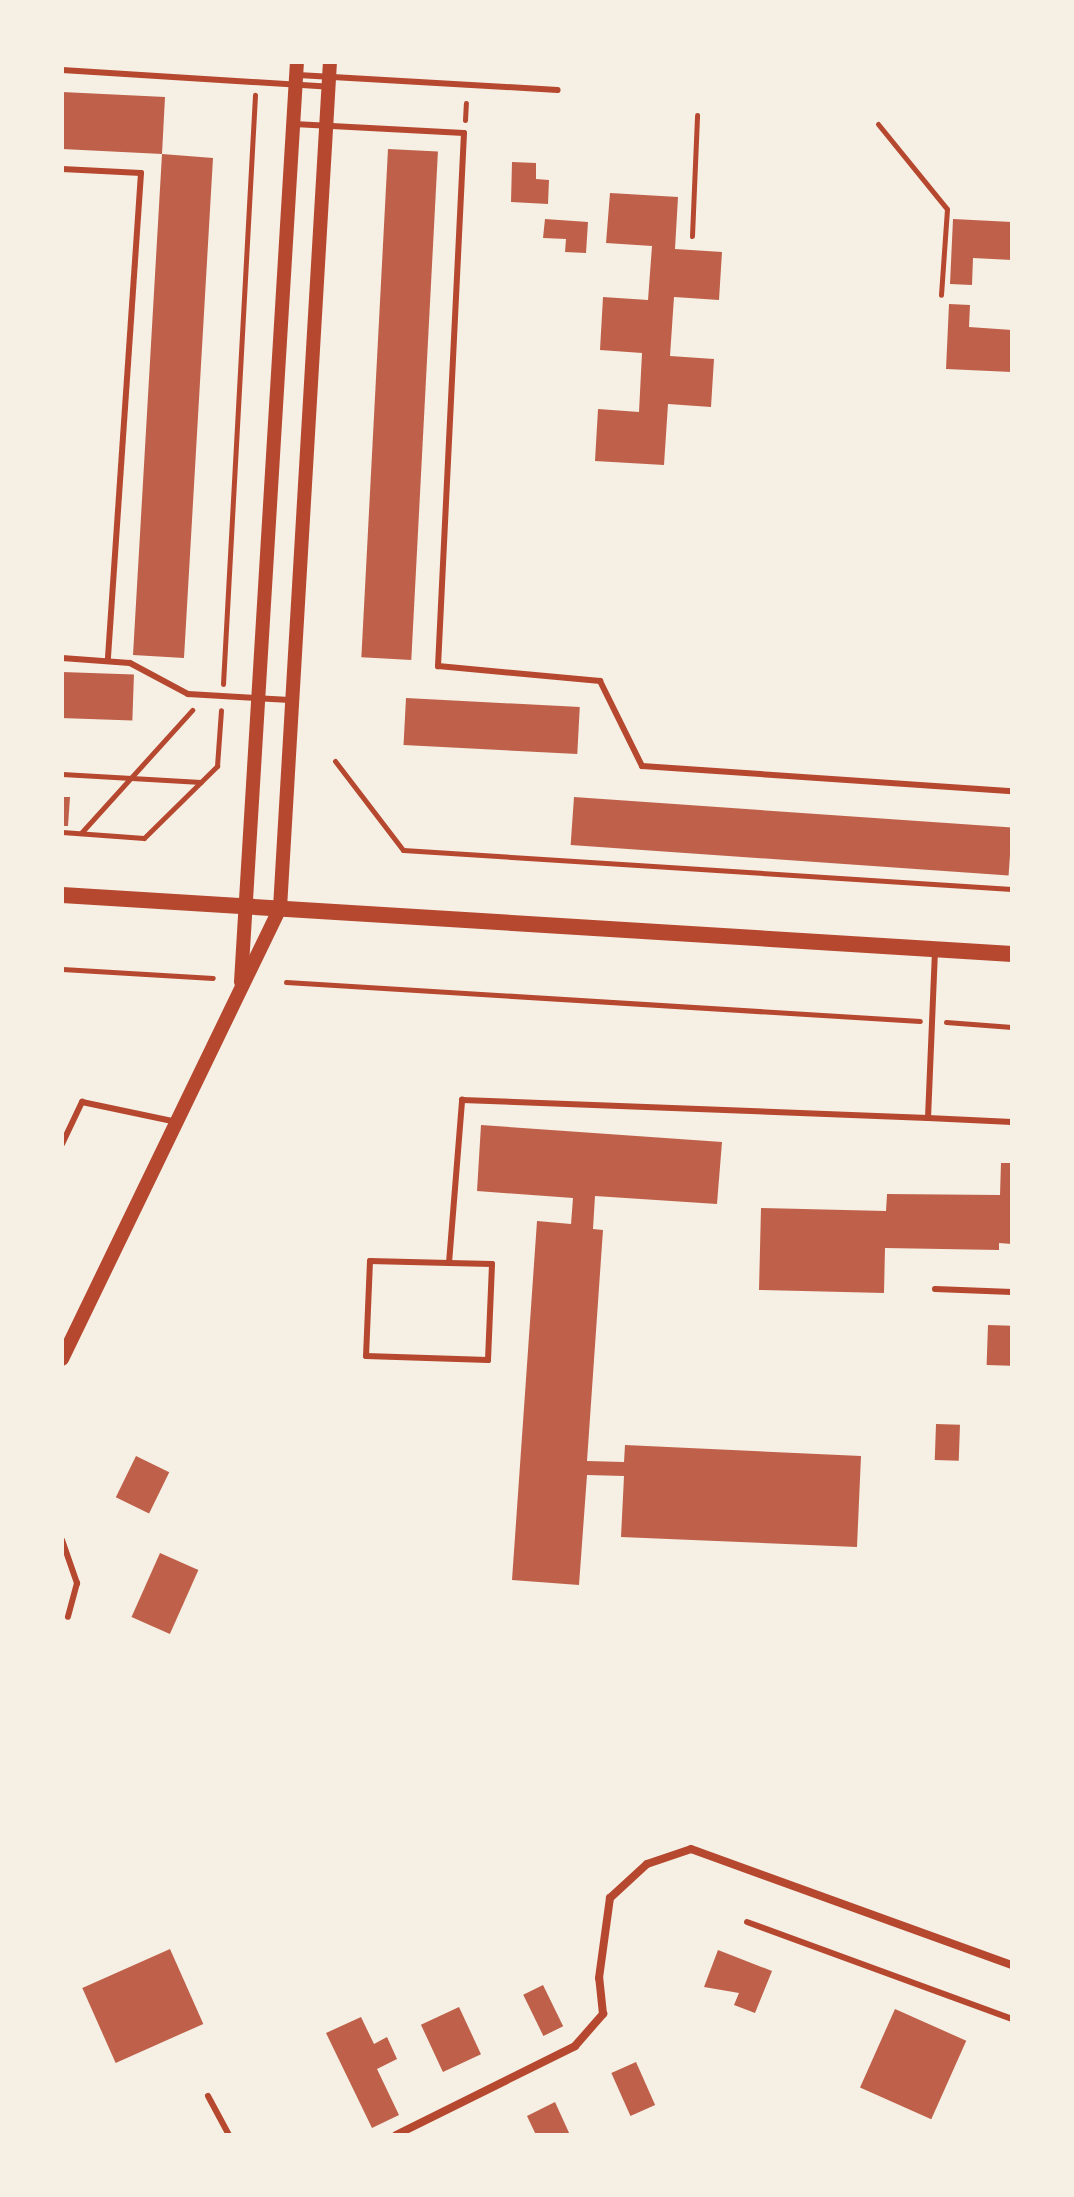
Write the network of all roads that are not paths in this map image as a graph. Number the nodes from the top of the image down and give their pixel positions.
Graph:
1 (62, 70) edge
2 (296, 74) edge
3 (329, 75) edge
4 (558, 90) dead end
5 (293, 124) junction
6 (326, 126) junction
7 (62, 169) edge
8 (62, 658) edge
9 (108, 661) junction
10 (258, 698) junction
11 (292, 700) junction
12 (1012, 791) edge
13 (62, 895) edge
14 (245, 906) junction
15 (280, 908) junction
16 (935, 949) junction
17 (1012, 954) edge
18 (241, 990) junction
19 (928, 1118) junction
20 (177, 1122) junction
21 (1012, 1122) edge
22 (62, 1144) edge
23 (449, 1263) junction
24 (935, 1289) dead end
25 (1012, 1292) edge
26 (62, 1359) edge
27 (62, 1540) edge
28 (68, 1617) dead end
29 (747, 1922) dead end
30 (1012, 1965) edge
31 (1012, 2019) edge
32 (208, 2096) dead end
33 (229, 2135) edge
34 (396, 2135) edge

1 - 2 lane
2 - 3 lane
2 - 5 street
3 - 4 lane
3 - 6 street
5 - 6 lane
5 - 10 street
6 - 11 street
6 - 12 lane
7 - 9 lane
8 - 9 lane
9 - 10 lane
10 - 11 lane
10 - 14 street
11 - 15 street
13 - 14 main road
14 - 15 main road
14 - 18 street
15 - 16 main road
15 - 18 street
16 - 17 main road
16 - 19 lane
18 - 20 street
19 - 21 lane
19 - 23 lane
20 - 22 lane
20 - 26 street
23 - 23 lane
24 - 25 lane
27 - 28 lane
29 - 31 lane
30 - 34 street
32 - 33 lane

